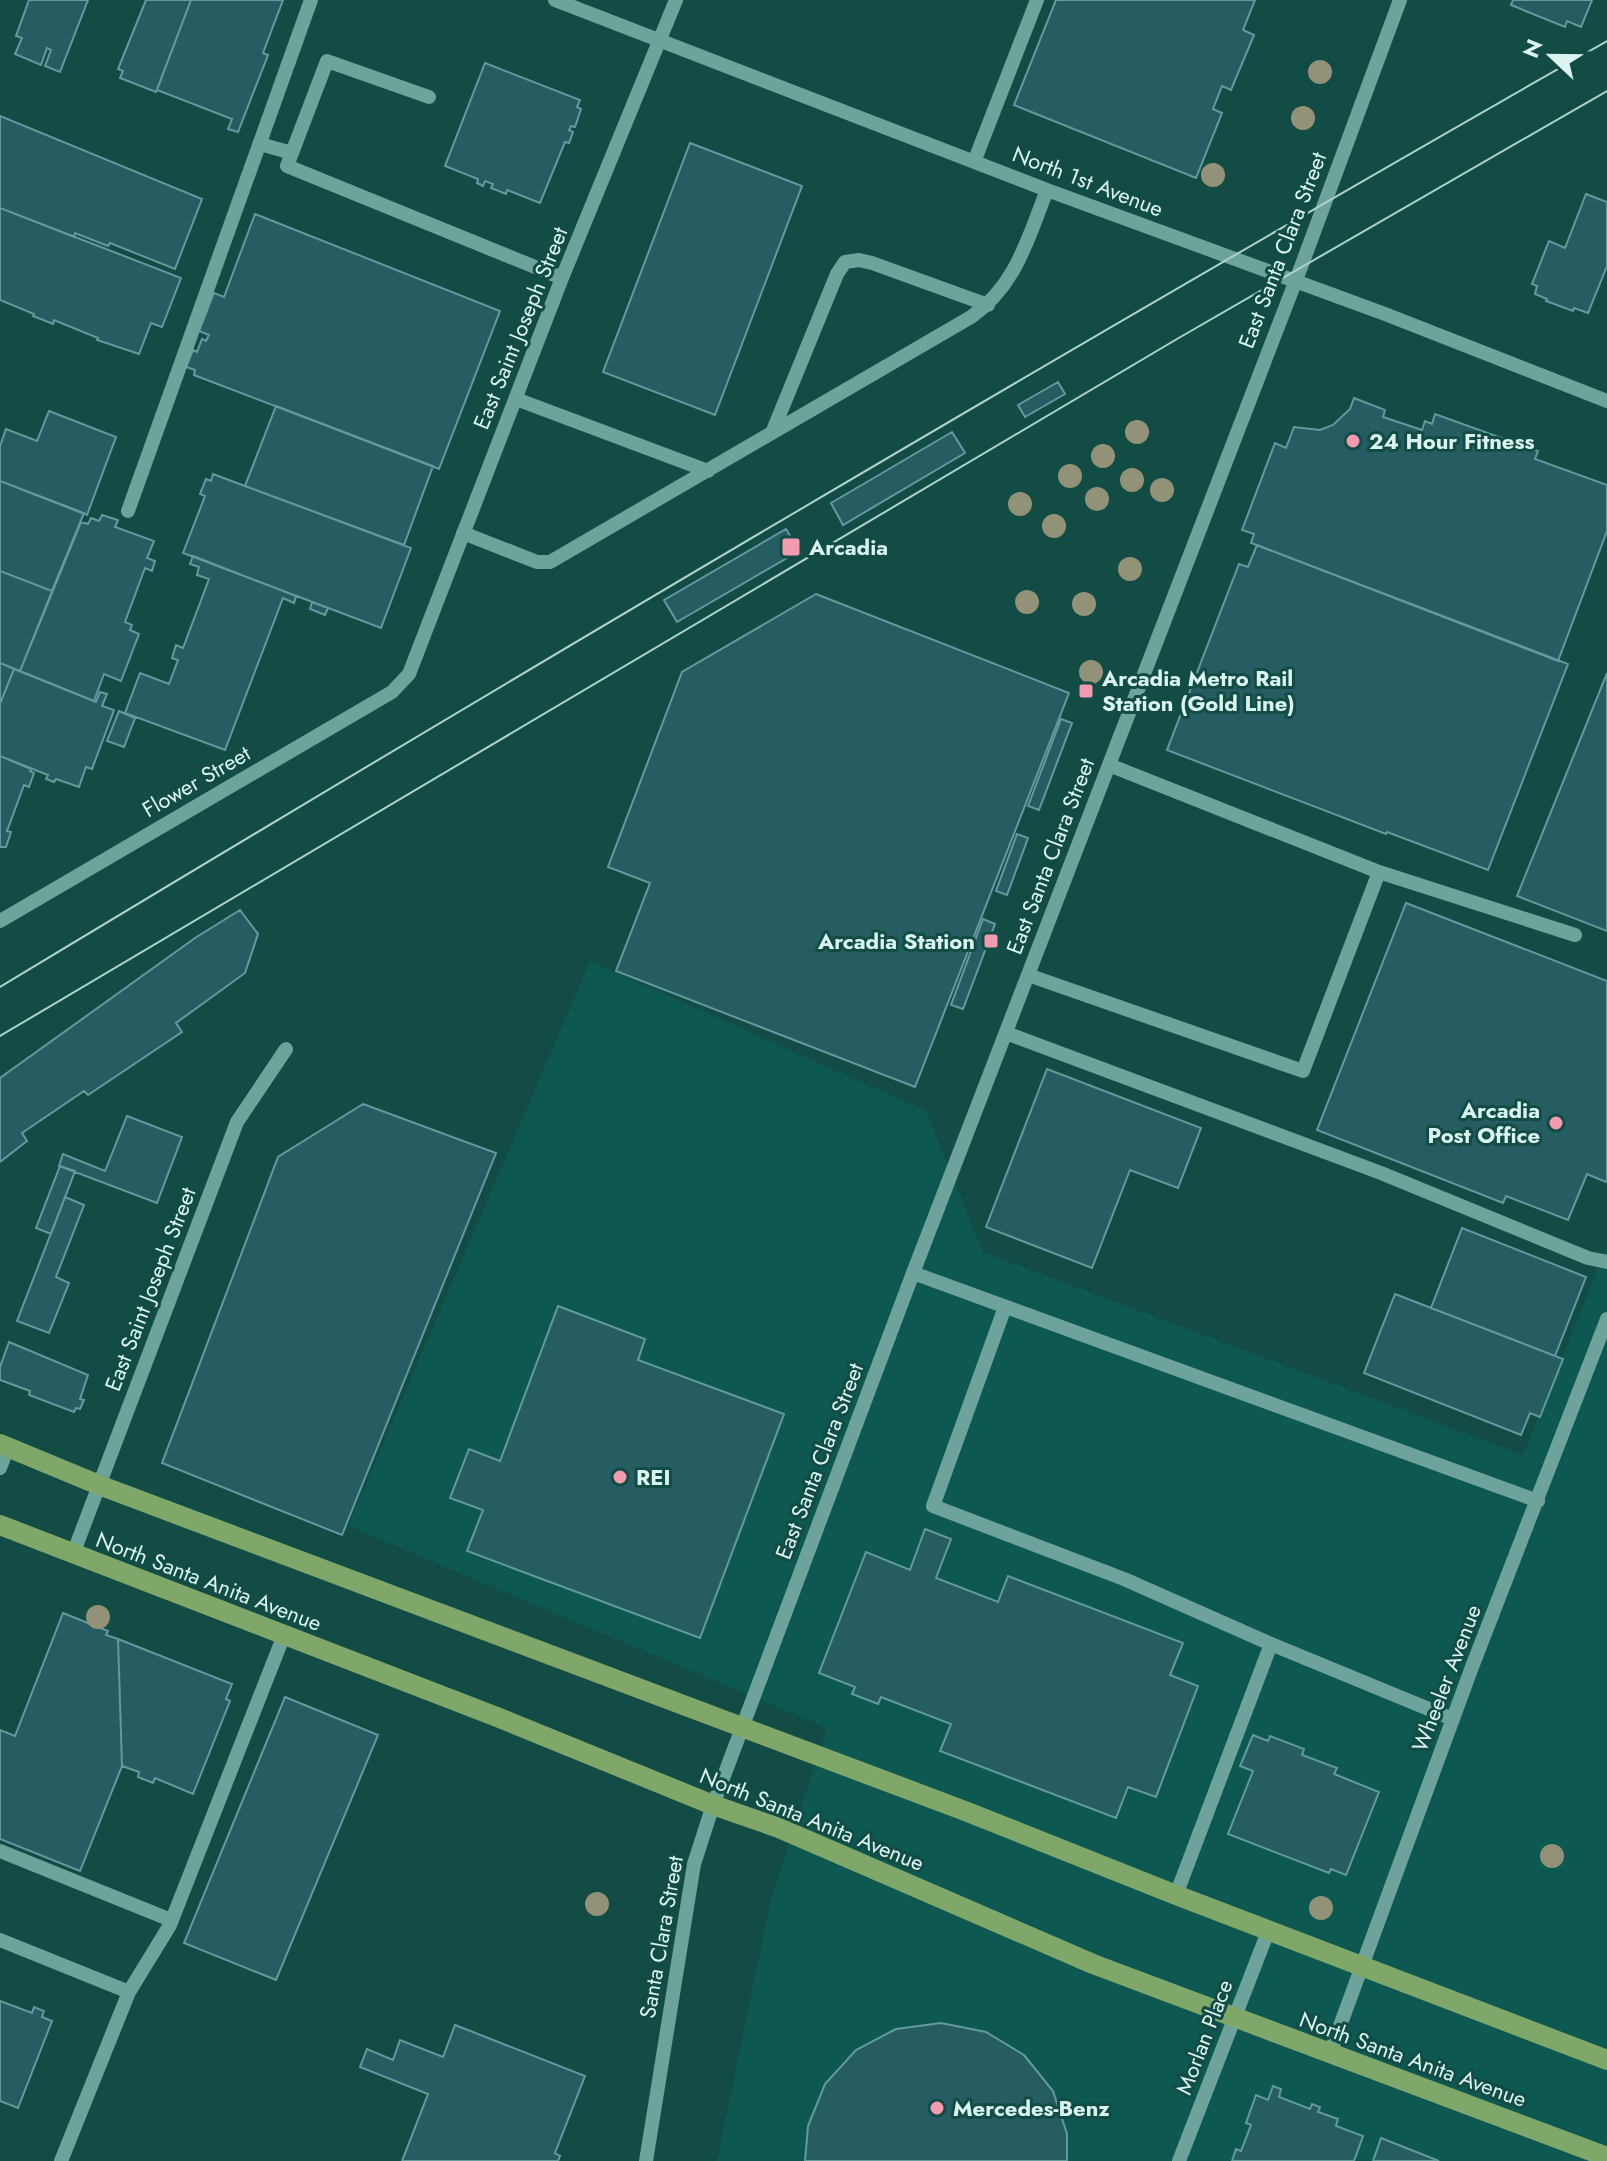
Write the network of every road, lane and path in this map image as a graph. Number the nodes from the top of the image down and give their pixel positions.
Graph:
1 (311, 0) edge
2 (555, 0) edge
3 (676, 0) edge
4 (1037, 0) edge
5 (1400, 0) edge
6 (661, 41) junction
7 (429, 97) dead end
8 (260, 144) junction
9 (292, 153) junction
10 (974, 162) junction
11 (1047, 190) junction
12 (562, 278) junction
13 (1295, 281) junction
14 (988, 305) junction
15 (516, 399) junction
16 (1607, 401) edge
17 (772, 433) junction
18 (708, 471) junction
19 (128, 511) dead end
20 (463, 533) junction
21 (409, 674) joint
22 (1109, 765) junction
23 (1379, 872) junction
24 (0, 921) edge
25 (1575, 935) dead end
26 (1028, 975) junction
27 (1006, 1033) junction
28 (286, 1049) dead end
29 (1607, 1262) edge
30 (913, 1273) junction
31 (1005, 1307) junction
32 (1607, 1319) edge
33 (4, 1446) edge
34 (0, 1468) edge
35 (99, 1485) junction
36 (1538, 1501) junction
37 (0, 1525) edge
38 (73, 1554) junction
39 (284, 1635) junction
40 (1271, 1644) junction
41 (1453, 1719) junction
42 (741, 1727) junction
43 (713, 1805) junction
44 (0, 1851) edge
45 (1176, 1895) junction
46 (171, 1920) junction
47 (1269, 1929) junction
48 (0, 1940) edge
49 (1361, 1966) junction
50 (129, 1992) junction
51 (1235, 2017) junction
52 (1330, 2053) junction
53 (1607, 2060) edge
54 (1607, 2157) edge
55 (61, 2161) edge
56 (646, 2161) edge
57 (1179, 2161) edge

1 - 8 street
2 - 6 street, North 1st Avenue
3 - 6 street, East Saint Joseph Street
4 - 10 street
5 - 13 street, East Santa Clara Street
6 - 10 street, North 1st Avenue
6 - 12 street, East Saint Joseph Street
7 - 9 street
8 - 9 street
8 - 19 street
9 - 12 street
10 - 11 street, North 1st Avenue
11 - 13 street, North 1st Avenue
11 - 14 street
12 - 15 street, East Saint Joseph Street
13 - 16 street, North 1st Avenue
13 - 22 street, East Santa Clara Street
14 - 17 street
14 - 17 street
15 - 18 street
15 - 20 street, East Saint Joseph Street
17 - 18 street
18 - 20 street
20 - 21 street, East Saint Joseph Street
21 - 24 street, Flower Street
22 - 23 street
22 - 26 street, East Santa Clara Street
23 - 25 street
23 - 26 street
26 - 27 street, East Santa Clara Street
27 - 29 street
27 - 30 street, East Santa Clara Street
28 - 35 street, East Saint Joseph Street
30 - 31 street
30 - 42 street, East Santa Clara Street
31 - 36 street
31 - 40 street
32 - 36 street, Wheeler Avenue
33 - 34 street
33 - 35 main road
35 - 38 street, East Saint Joseph Street
35 - 42 main road
36 - 41 street, Wheeler Avenue
37 - 38 main road, North Santa Anita Avenue
38 - 39 main road, North Santa Anita Avenue
39 - 43 main road, North Santa Anita Avenue
39 - 46 street
40 - 41 street
40 - 45 street
41 - 49 street, Wheeler Avenue
42 - 43 street, Santa Clara Street
42 - 45 main road
43 - 51 main road, North Santa Anita Avenue
43 - 56 street, Santa Clara Street
44 - 46 street
45 - 47 main road
46 - 50 street
47 - 49 main road
47 - 51 street, Morlan Place
48 - 50 street
49 - 52 street, Wheeler Avenue
49 - 53 main road
50 - 55 street
51 - 52 main road, North Santa Anita Avenue
51 - 57 street, Morlan Place
52 - 54 main road, North Santa Anita Avenue

